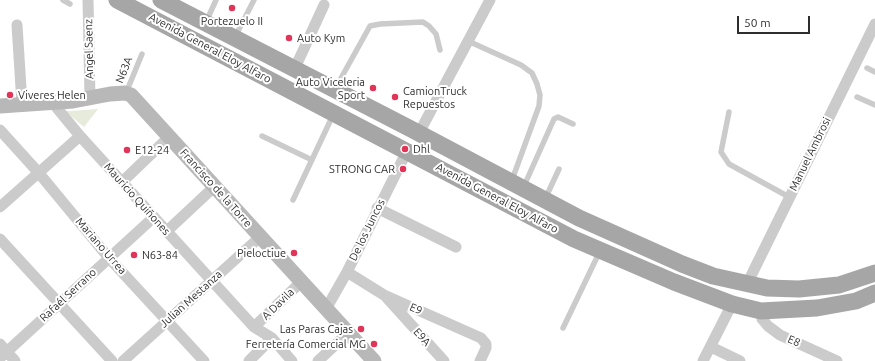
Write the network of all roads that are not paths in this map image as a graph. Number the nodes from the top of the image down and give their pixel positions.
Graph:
1 (63, 0) edge
2 (88, 0) edge
3 (117, 0) edge
4 (161, 0) edge
5 (216, 0) edge
6 (254, 0) edge
7 (490, 0) edge
8 (70, 4) dead end
9 (324, 5) dead end
10 (206, 23) junction
11 (875, 24) edge
12 (17, 25) dead end
13 (234, 38) junction
14 (468, 41) junction
15 (440, 50) dead end
16 (142, 54) dead end
17 (295, 68) junction
18 (867, 68) dead end
19 (875, 72) edge
20 (335, 89) junction
21 (126, 94) junction
22 (857, 97) dead end
23 (90, 98) junction
24 (52, 102) junction
25 (22, 104) junction
26 (875, 105) edge
27 (0, 106) edge
28 (729, 112) dead end
29 (334, 113) junction
30 (573, 124) dead end
31 (0, 130) edge
32 (419, 133) junction
33 (80, 136) junction
34 (262, 136) dead end
35 (169, 137) junction
36 (406, 151) junction
37 (312, 160) junction
38 (559, 168) dead end
39 (38, 172) junction
40 (122, 182) junction
41 (518, 185) junction
42 (214, 187) junction
43 (789, 197) junction
44 (545, 199) junction
45 (293, 200) dead end
46 (0, 207) edge
47 (378, 208) junction
48 (154, 217) junction
49 (167, 231) junction
50 (260, 237) junction
51 (0, 239) edge
52 (456, 247) dead end
53 (600, 251) junction
54 (109, 258) junction
55 (347, 272) junction
56 (875, 273) edge
57 (212, 280) junction
58 (301, 282) junction
59 (747, 284) junction
60 (875, 293) edge
61 (384, 295) junction
62 (59, 303) junction
63 (732, 304) junction
64 (326, 309) junction
65 (761, 310) junction
66 (167, 320) junction
67 (254, 327) junction
68 (563, 328) dead end
69 (348, 333) junction
70 (272, 338) junction
71 (711, 347) junction
72 (2, 351) edge
73 (15, 361) edge
74 (112, 361) edge
75 (123, 361) edge
76 (204, 361) edge
77 (249, 361) edge
78 (292, 361) edge
79 (318, 361) edge
80 (374, 361) edge
81 (444, 361) edge
82 (480, 361) edge
83 (703, 361) edge
84 (740, 361) edge
85 (837, 361) edge

1 - 8 lane
2 - 23 street, Angel Saenz
3 - 29 main road, Avenida General Eloy Alfaro
4 - 10 main road, Avenida General Eloy Alfaro
5 - 10 lane
6 - 13 lane
7 - 14 street
9 - 17 street
10 - 13 main road, Avenida General Eloy Alfaro
11 - 43 street, Manuel Ambrosi
12 - 25 street
13 - 17 main road, Avenida General Eloy Alfaro
14 - 32 street
14 - 41 lane
15 - 20 lane
16 - 21 lane, N63A
17 - 20 main road, Avenida General Eloy Alfaro
18 - 19 lane
20 - 32 main road, Avenida General Eloy Alfaro
21 - 23 street
21 - 35 street, Francisco de la Torre
22 - 26 lane
23 - 24 street
24 - 25 street
24 - 33 street, Mauricio Quiñones
25 - 27 street
28 - 43 lane
29 - 36 main road, Avenida General Eloy Alfaro
29 - 37 lane
30 - 41 lane
31 - 39 street, Mariano Urrea
32 - 41 main road, Avenida General Eloy Alfaro
33 - 39 street
33 - 40 street, Mauricio Quiñones
34 - 37 lane
35 - 40 street
35 - 42 street, Francisco de la Torre
36 - 47 street, De los Juncos
36 - 53 main road, Avenida General Eloy Alfaro
37 - 45 lane
38 - 44 lane
39 - 46 street
39 - 54 street, Mariano Urrea
40 - 48 street, Mauricio Quiñones
41 - 44 main road, Avenida General Eloy Alfaro
42 - 49 street
42 - 50 street, Francisco de la Torre
43 - 59 street, Manuel Ambrosi
44 - 59 main road, Avenida General Eloy Alfaro
47 - 52 street
47 - 55 street, De los Juncos
48 - 49 street, Mauricio Quiñones
48 - 54 street, Rafaél Serrano
49 - 57 street, Mauricio Quiñones
50 - 57 street, Julian Mestanza
50 - 58 street, Francisco de la Torre
51 - 62 street
53 - 63 main road, Avenida General Eloy Alfaro
53 - 68 lane
54 - 62 street, Rafaél Serrano
54 - 66 street, Mariano Urrea
55 - 61 street, E9
55 - 64 street, De los Juncos
56 - 59 main road, Avenida General Eloy Alfaro
57 - 66 street, Julian Mestanza
57 - 67 street, Mauricio Quiñones
58 - 64 street, Francisco de la Torre
58 - 67 street, A Davila
60 - 65 main road, Avenida General Eloy Alfaro
61 - 81 street, E9A
61 - 82 street, E9
62 - 72 street, Rafaél Serrano
62 - 74 street
63 - 65 main road, Avenida General Eloy Alfaro
63 - 71 street
64 - 69 street, Francisco de la Torre
65 - 85 street, E8
66 - 75 street, Julian Mestanza
66 - 76 street, Mariano Urrea
67 - 70 street, Mauricio Quiñones
69 - 79 street
69 - 80 street, Francisco de la Torre
70 - 77 street
70 - 78 street, Mauricio Quiñones
71 - 83 street
71 - 84 street
72 - 73 street

